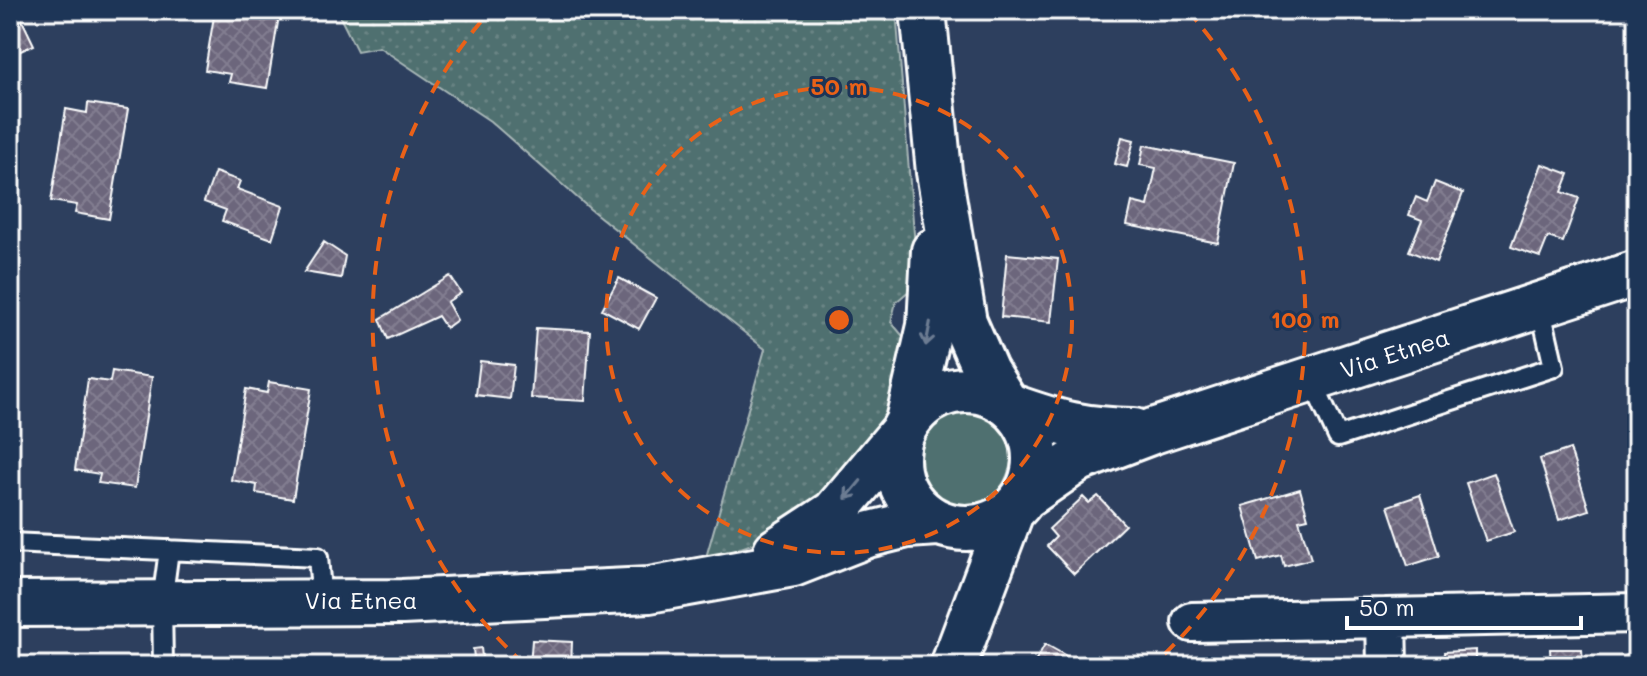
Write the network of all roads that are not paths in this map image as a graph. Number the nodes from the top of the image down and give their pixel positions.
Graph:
1 (923, 10) edge
2 (939, 172) junction
3 (1637, 273) edge
4 (1540, 306) junction
5 (1312, 381) junction
6 (1008, 404) junction
7 (906, 426) junction
8 (1153, 431) junction
9 (1017, 504) junction
10 (944, 524) junction
11 (10, 543) edge
12 (169, 550) junction
13 (712, 579) junction
14 (162, 602) junction
15 (322, 602) junction
16 (10, 604) edge
17 (1637, 613) edge
18 (1386, 618) junction
19 (1192, 622) dead end
20 (954, 664) edge
21 (163, 666) edge
22 (1387, 666) edge

1 - 2 street
2 - 6 street
2 -> 7 street
3 - 4 street, Via Etnea
4 - 5 street, Via Etnea
4 - 5 lane
5 - 8 street, Via Etnea
6 - 7 street
6 - 8 street
6 - 9 street
7 - 10 street
7 -> 13 street
8 - 9 street, Via Etnea
9 - 10 street
9 - 20 street
10 - 13 street
10 - 20 street
11 - 12 lane
12 - 14 lane
12 - 15 lane
13 - 15 street, Via Etnea
14 - 15 street, Via Etnea
14 - 16 street, Via Etnea
14 - 21 lane
17 - 18 street
18 - 19 street
18 - 22 street

